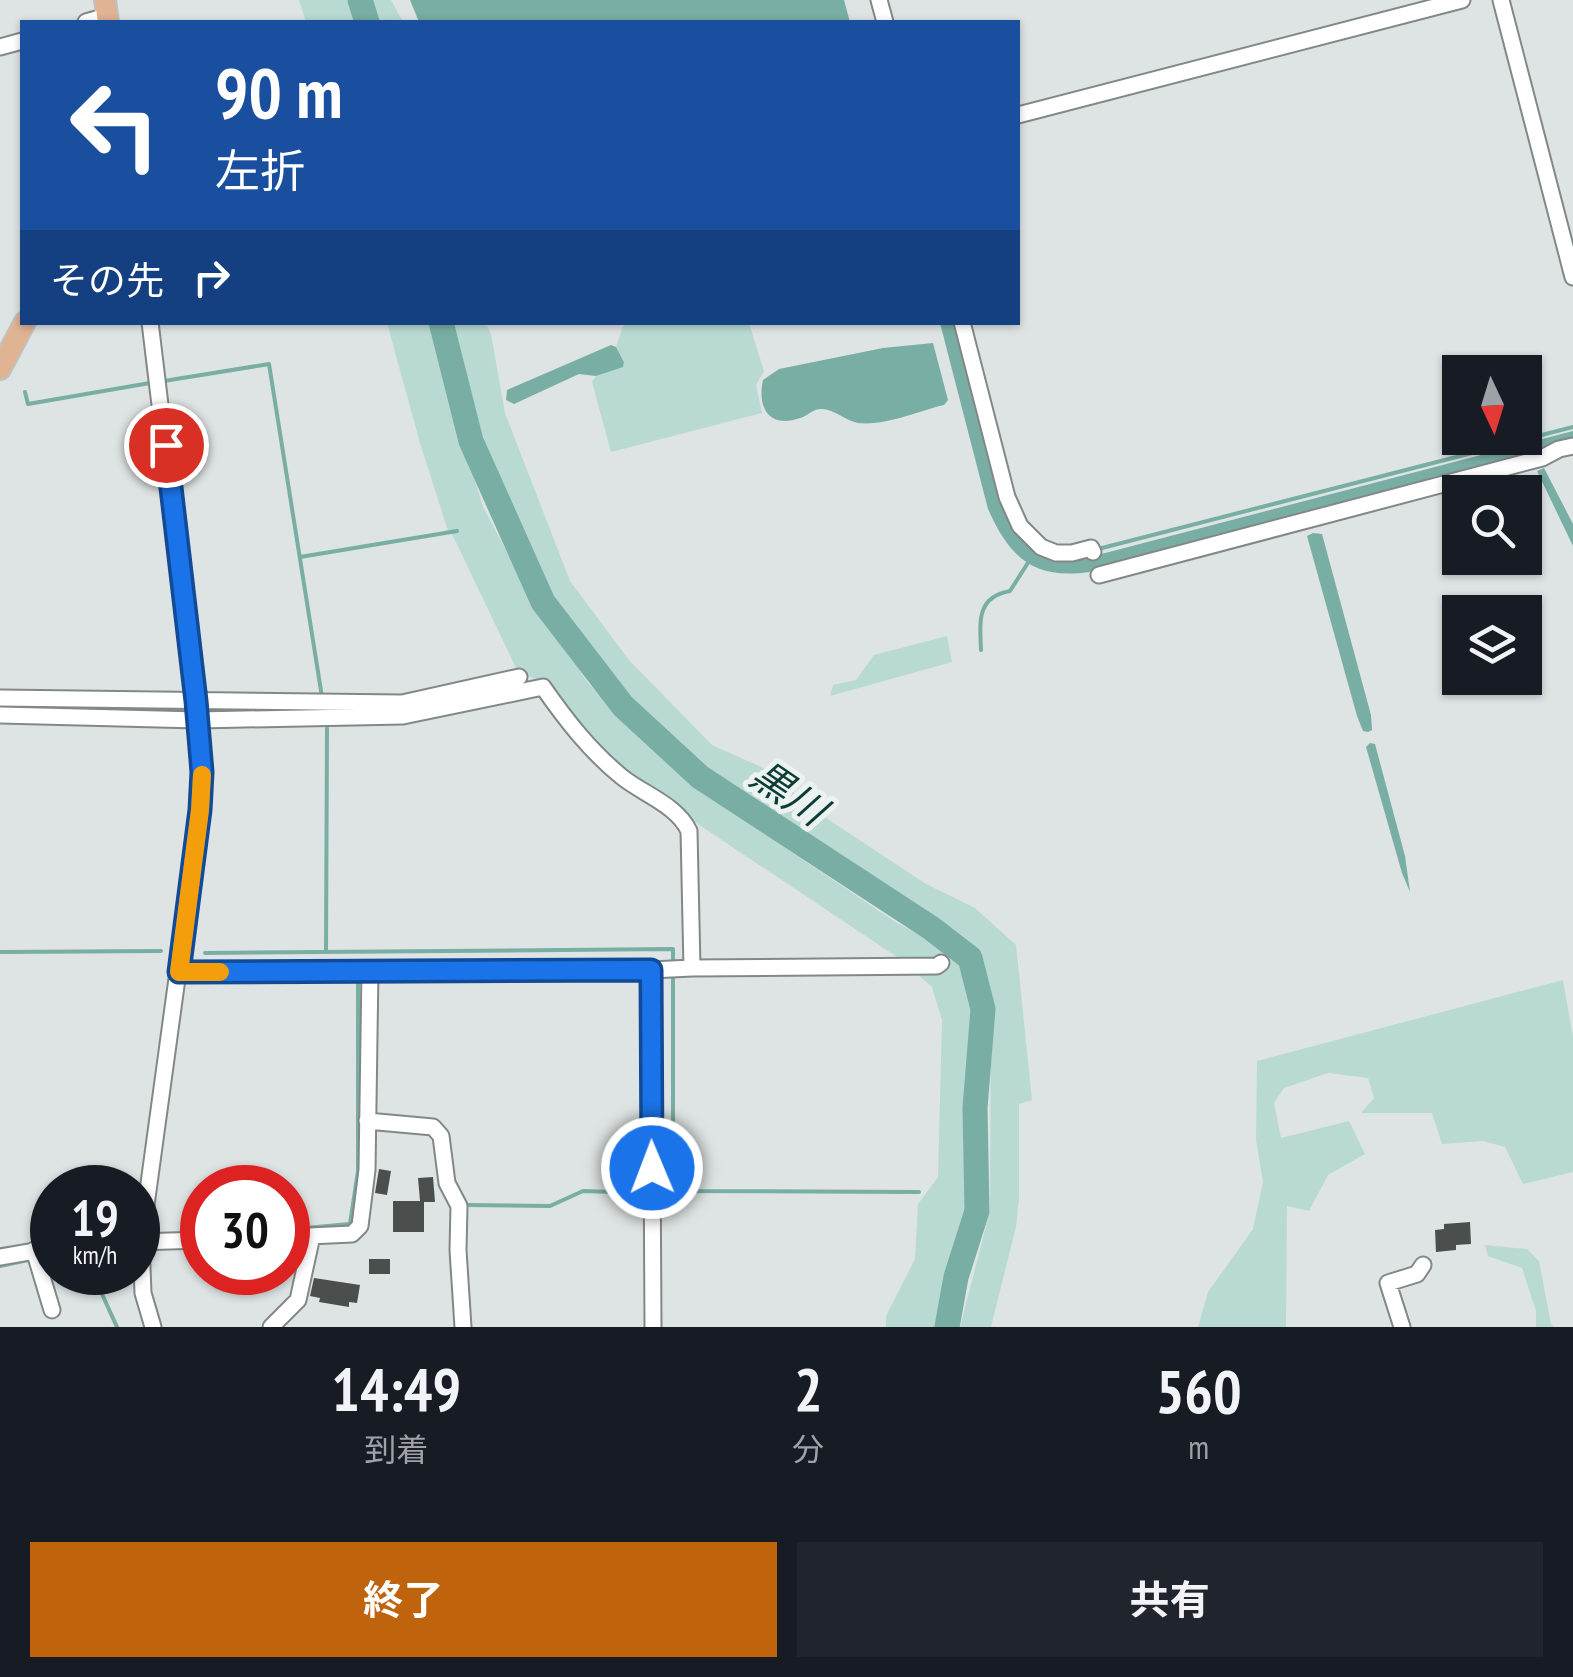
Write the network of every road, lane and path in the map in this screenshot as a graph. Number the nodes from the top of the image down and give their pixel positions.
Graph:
1 (1462, 0) edge
2 (1501, 0) edge
3 (1020, 114) edge
4 (1573, 276) edge
5 (23, 325) edge
6 (150, 325) edge
7 (963, 325) edge
8 (0, 370) edge
9 (1573, 446) edge
10 (1093, 552) dead end
11 (1099, 575) dead end
12 (519, 678) dead end
13 (0, 698) edge
14 (196, 701) junction
15 (0, 715) edge
16 (198, 720) junction
17 (180, 960) junction
18 (941, 962) dead end
19 (679, 968) junction
20 (370, 970) junction
21 (651, 970) junction
22 (367, 1121) junction
23 (150, 1165) edge
24 (312, 1236) joint
25 (0, 1257) edge
26 (30, 1258) edge
27 (1423, 1266) dead end
28 (47, 1295) edge
29 (144, 1295) edge
30 (52, 1310) dead end
31 (152, 1327) edge
32 (270, 1327) edge
33 (463, 1327) edge
34 (654, 1327) edge
35 (1402, 1327) edge

1 - 3 street
2 - 4 street
5 - 8 main road
6 - 14 street
7 - 10 street
9 - 11 street
12 - 14 street
13 - 14 street
14 - 16 street
15 - 16 street
16 - 17 street
16 - 19 street
17 - 20 street
17 - 23 street
18 - 19 street
19 - 21 street
20 - 21 street
20 - 22 street
21 - 34 street
22 - 24 street
22 - 33 street
24 - 32 street
25 - 26 street
27 - 35 street
28 - 30 street
29 - 31 street

